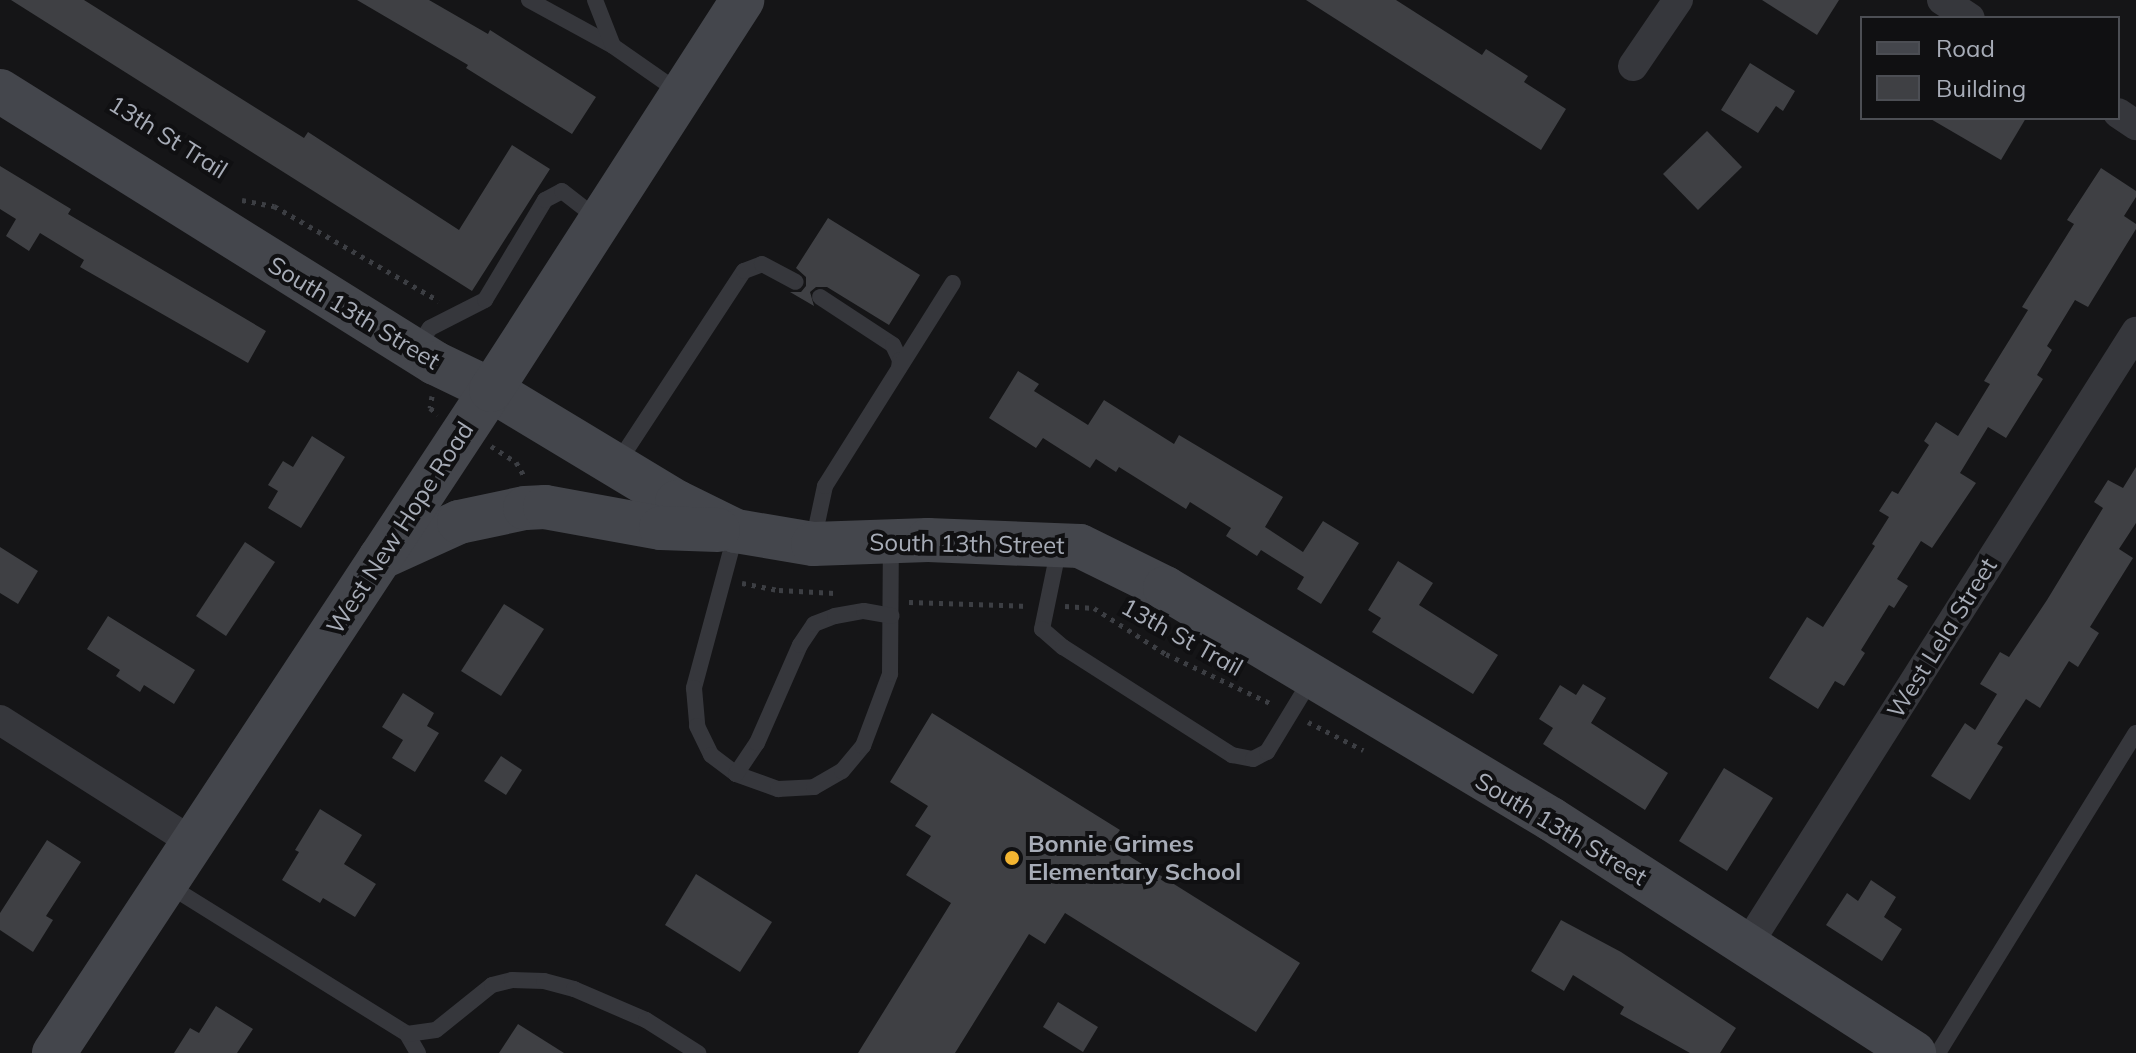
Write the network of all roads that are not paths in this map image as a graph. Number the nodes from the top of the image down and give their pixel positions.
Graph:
1 (529, 0) edge
2 (595, 0) edge
3 (742, 0) edge
4 (1678, 0) edge
5 (1942, 0) edge
6 (1967, 16) edge
7 (613, 46) junction
8 (1633, 66) dead end
9 (0, 91) edge
10 (681, 93) junction
11 (600, 220) junction
12 (796, 282) dead end
13 (953, 283) dead end
14 (820, 297) dead end
15 (2136, 332) edge
16 (415, 352) junction
17 (899, 368) junction
18 (491, 390) junction
19 (616, 465) junction
20 (736, 531) junction
21 (891, 541) junction
22 (813, 544) junction
23 (1059, 545) junction
24 (380, 558) junction
25 (892, 616) junction
26 (1312, 678) junction
27 (0, 720) edge
28 (2136, 733) edge
29 (736, 774) junction
30 (194, 843) junction
31 (166, 884) junction
32 (1748, 944) junction
33 (407, 1034) junction
34 (54, 1053) edge
35 (418, 1053) edge
36 (698, 1053) edge
37 (1914, 1053) edge
38 (1938, 1053) edge

1 - 7 lane
2 - 7 lane
3 - 10 street, West New Hope Road
4 - 8 street
5 - 6 street
7 - 10 lane
9 - 16 street, South 13th Street
10 - 11 street, West New Hope Road
11 - 16 lane
11 - 18 street, West New Hope Road
12 - 19 lane
13 - 17 lane
14 - 17 lane
15 - 32 street, West Lela Street
16 - 18 street, South 13th Street
17 - 22 lane
18 - 19 street, South 13th Street
18 - 24 street, West New Hope Road
19 - 20 street, South 13th Street
20 - 22 street, South 13th Street
20 - 24 street
20 - 29 lane
21 - 22 street, South 13th Street
21 - 23 street, South 13th Street
21 - 25 lane
23 - 26 street, South 13th Street
23 - 26 lane
24 - 30 street, West New Hope Road
25 - 29 lane
25 - 29 lane
26 - 32 street, South 13th Street
27 - 30 street
28 - 38 lane
30 - 31 street, West New Hope Road
31 - 33 lane
31 - 34 street, West New Hope Road
32 - 37 street, South 13th Street
33 - 35 lane
33 - 36 lane

